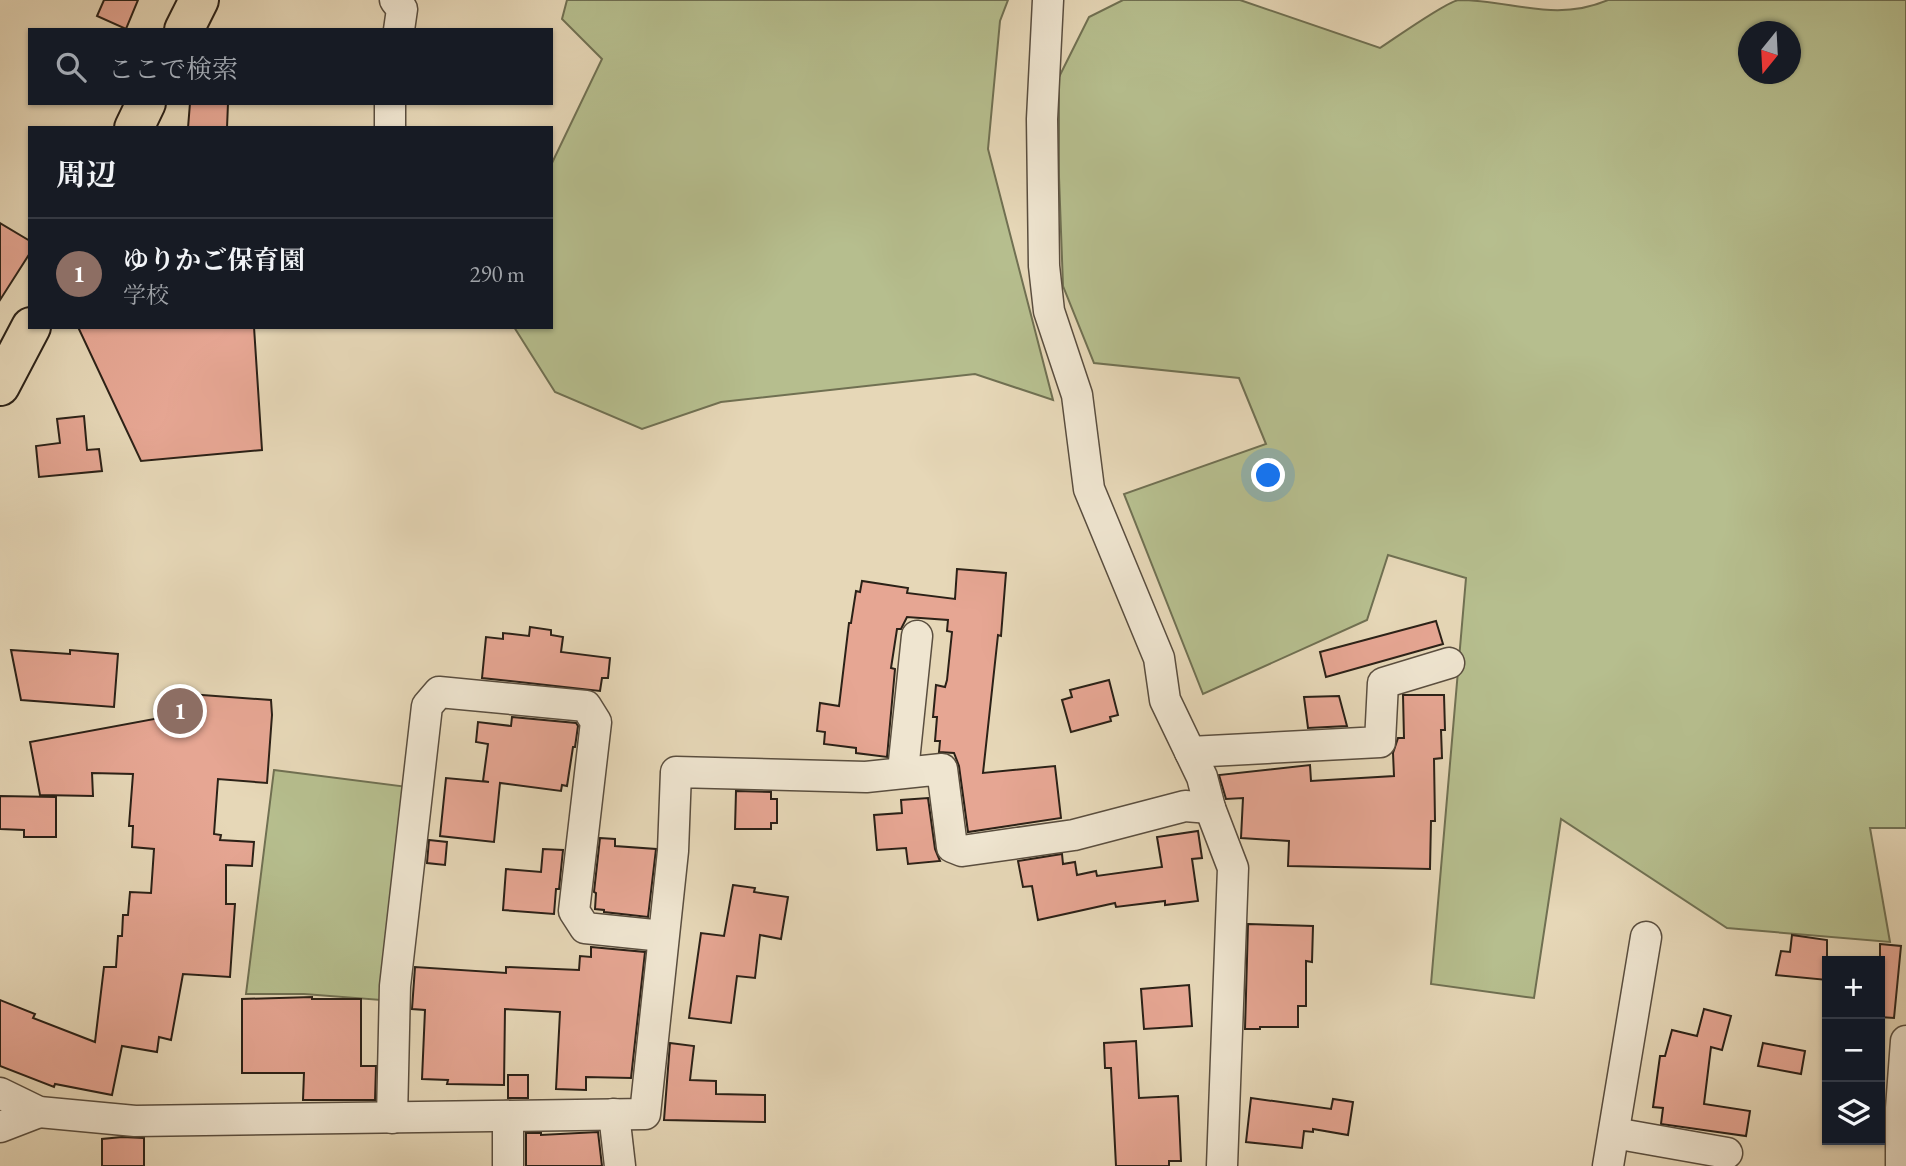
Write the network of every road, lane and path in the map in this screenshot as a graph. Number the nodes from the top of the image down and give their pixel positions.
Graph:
1 (199, 0) edge
2 (395, 0) edge
3 (1048, 0) edge
4 (185, 28) edge
5 (399, 28) edge
6 (145, 105) edge
7 (390, 105) edge
8 (135, 126) edge
9 (390, 126) edge
10 (30, 329) edge
11 (0, 386) edge
12 (917, 636) dead end
13 (1449, 663) dead end
14 (1190, 752) junction
15 (903, 771) junction
16 (1210, 808) junction
17 (663, 936) junction
18 (1646, 937) dead end
19 (1906, 1041) edge
20 (0, 1093) edge
21 (39, 1112) junction
22 (614, 1114) junction
23 (508, 1116) junction
24 (392, 1118) junction
25 (0, 1127) edge
26 (1614, 1133) junction
27 (1727, 1153) dead end
28 (508, 1166) edge
29 (620, 1166) edge
30 (1222, 1166) edge
31 (1608, 1166) edge
32 (1901, 1166) edge

1 - 4 highway
2 - 5 street
3 - 14 street
6 - 8 highway
7 - 9 street
10 - 11 highway
12 - 15 street
13 - 14 street
14 - 16 street
15 - 16 street
15 - 17 street
16 - 30 street
17 - 22 street
17 - 24 street
18 - 26 street
19 - 32 street
20 - 21 street
21 - 24 street
21 - 25 street
22 - 23 street
22 - 29 street
23 - 24 street
23 - 28 street
26 - 27 street
26 - 31 street

